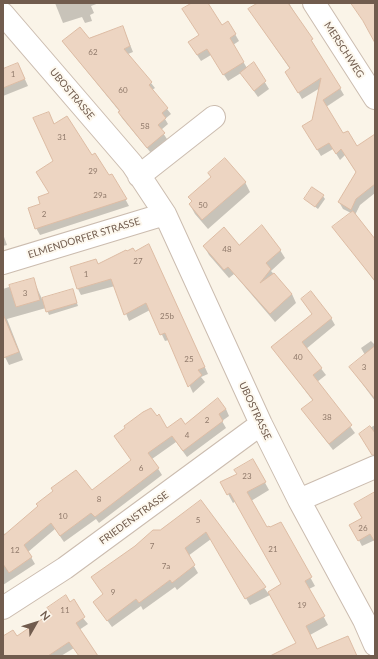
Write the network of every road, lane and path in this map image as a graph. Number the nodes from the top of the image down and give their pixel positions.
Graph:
1 (314, 3) edge
2 (3, 14) edge
3 (12, 38) edge
4 (375, 98) edge
5 (214, 117) dead end
6 (139, 176) junction
7 (165, 214) junction
8 (3, 263) edge
9 (261, 424) junction
10 (375, 467) edge
11 (299, 500) junction
12 (3, 608) edge
13 (375, 645) edge

1 - 4 street, MERSCHWEG
2 - 3 street, UBOSTRASSE
3 - 6 street, UBOSTRASSE
5 - 6 street
6 - 7 street, UBOSTRASSE
7 - 8 street, ELMENDORFER STRASSE
7 - 9 street, UBOSTRASSE
9 - 11 street, UBOSTRASSE
9 - 12 street, FRIEDENSTRASSE
10 - 11 street
11 - 13 street, UBOSTRASSE

